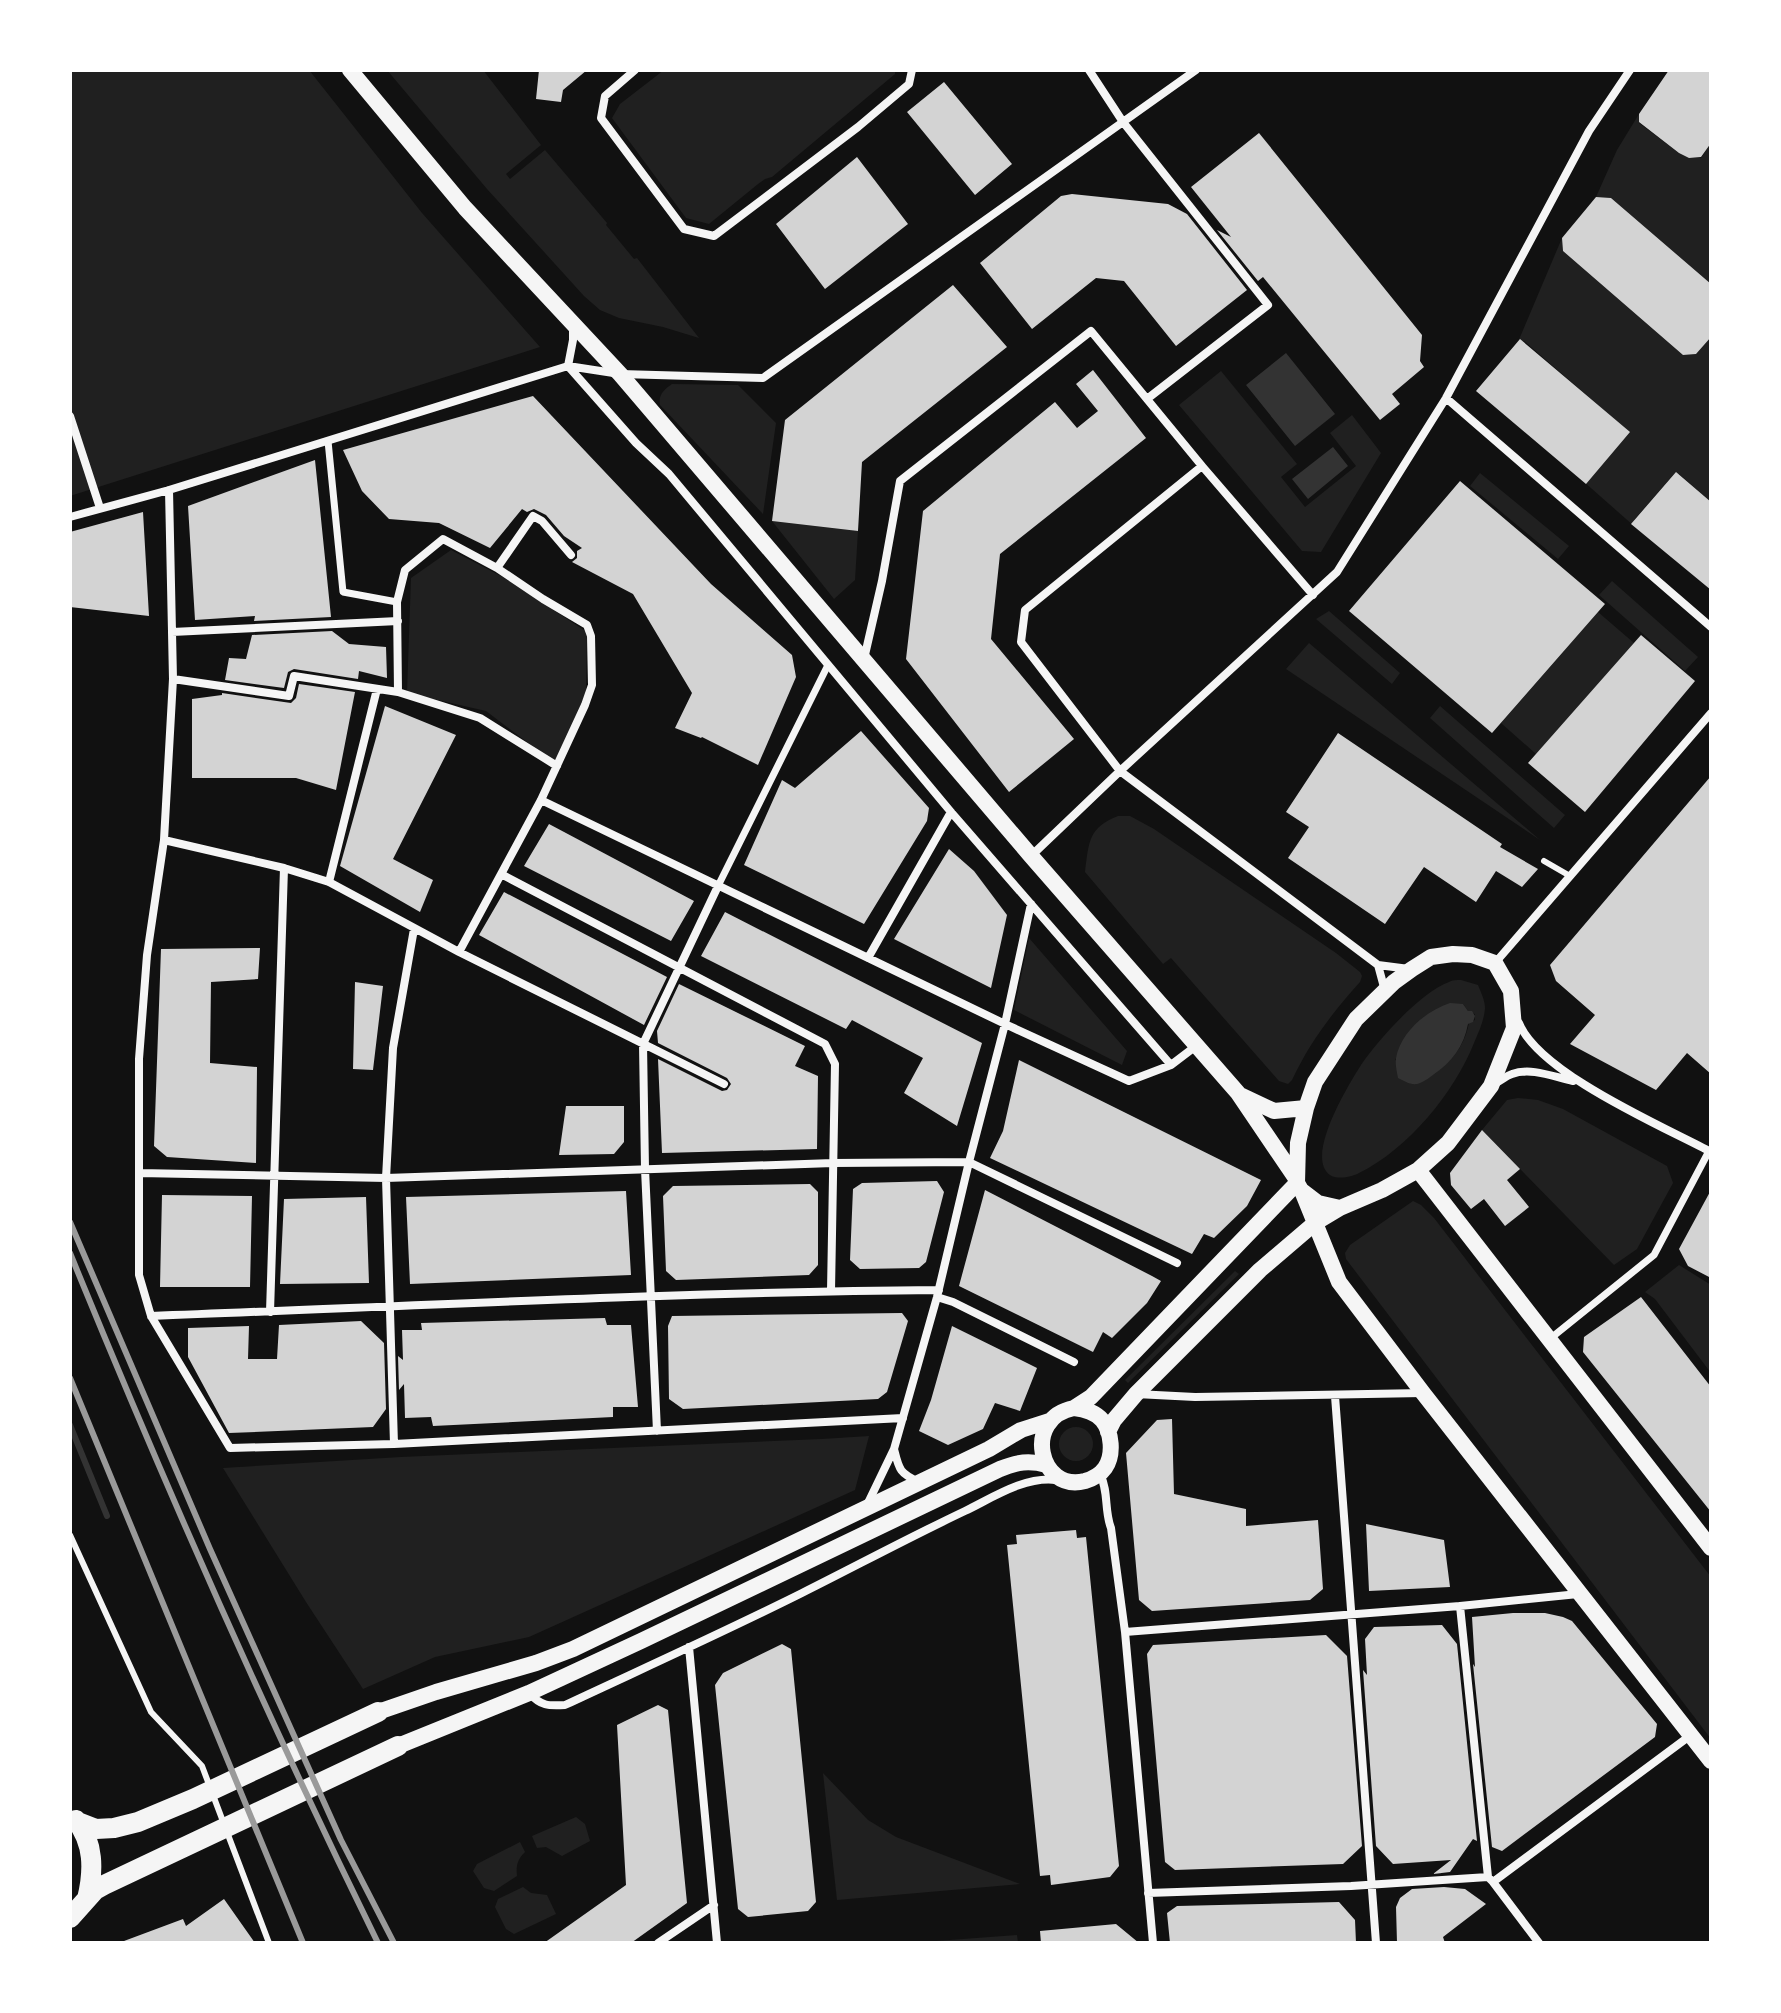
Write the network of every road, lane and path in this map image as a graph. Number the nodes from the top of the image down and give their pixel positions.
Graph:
1 (350, 70) edge
2 (635, 70) edge
3 (912, 70) edge
4 (1089, 70) edge
5 (1196, 70) edge
6 (1630, 70) edge
7 (1123, 122) junction
8 (573, 323) junction
9 (568, 366) junction
10 (620, 374) junction
11 (1446, 398) junction
12 (1147, 399) junction
13 (70, 416) edge
14 (328, 441) junction
15 (1202, 466) junction
16 (169, 490) junction
17 (100, 508) junction
18 (70, 517) edge
19 (571, 555) dead end
20 (497, 568) junction
21 (1313, 595) junction
22 (397, 602) junction
23 (398, 621) junction
24 (1711, 627) edge
25 (172, 632) junction
26 (864, 659) junction
27 (828, 665) junction
28 (173, 679) junction
29 (377, 689) junction
30 (398, 692) junction
31 (1711, 713) edge
32 (557, 766) junction
33 (1120, 771) junction
34 (541, 800) junction
35 (951, 812) junction
36 (164, 840) junction
37 (1031, 856) junction
38 (1544, 861) dead end
39 (284, 868) junction
40 (501, 874) junction
41 (1570, 876) junction
42 (329, 882) junction
43 (719, 884) junction
44 (1031, 904) junction
45 (414, 929) junction
46 (459, 952) junction
47 (868, 958) junction
48 (1495, 963) junction
49 (1378, 965) junction
50 (678, 967) junction
51 (1412, 969) junction
52 (1385, 991) junction
53 (1512, 1007) junction
54 (1005, 1024) junction
55 (643, 1044) junction
56 (1197, 1046) junction
57 (1171, 1065) junction
58 (1578, 1082) junction
59 (724, 1084) dead end
60 (1491, 1086) junction
61 (1240, 1095) junction
62 (1306, 1108) junction
63 (1710, 1151) edge
64 (969, 1162) junction
65 (833, 1163) junction
66 (645, 1169) junction
67 (1418, 1170) junction
68 (139, 1173) junction
69 (273, 1176) junction
70 (386, 1178) junction
71 (1299, 1184) junction
72 (1340, 1208) junction
73 (1315, 1223) junction
74 (1177, 1263) dead end
75 (831, 1291) junction
76 (938, 1294) junction
77 (652, 1296) junction
78 (389, 1308) junction
79 (270, 1312) junction
80 (151, 1316) junction
81 (1549, 1339) junction
82 (1074, 1362) dead end
83 (1423, 1393) junction
84 (1136, 1394) junction
85 (1335, 1396) junction
86 (1074, 1408) junction
87 (903, 1418) junction
88 (1049, 1421) junction
89 (657, 1431) junction
90 (1108, 1432) junction
91 (394, 1444) junction
92 (894, 1449) junction
93 (1047, 1465) junction
94 (1100, 1474) junction
95 (1063, 1480) junction
96 (920, 1482) junction
97 (865, 1509) junction
98 (70, 1535) edge
99 (1711, 1548) edge
100 (1579, 1594) junction
101 (1460, 1606) junction
102 (1351, 1614) junction
103 (1125, 1632) junction
104 (689, 1647) junction
105 (529, 1693) junction
106 (378, 1712) joint
107 (1691, 1735) junction
108 (398, 1746) joint
109 (1711, 1761) edge
110 (74, 1818) edge
111 (1491, 1880) junction
112 (1372, 1885) junction
113 (1148, 1893) junction
114 (87, 1899) junction
115 (714, 1905) junction
116 (70, 1918) edge
117 (671, 1940) edge
118 (269, 1943) edge
119 (658, 1943) edge
120 (717, 1943) edge
121 (1153, 1943) edge
122 (1376, 1943) edge
123 (1539, 1943) edge

1 - 8 main road
2 - 3 street
4 - 7 street
5 - 7 street
6 - 11 street
7 - 10 street
7 - 12 street
8 - 9 street
8 - 10 main road
9 - 10 street
9 - 14 street
9 - 27 street
10 - 26 main road
11 - 21 street
11 - 24 street
12 - 15 street
12 - 26 street
13 - 17 street
14 - 16 street
14 - 22 street
15 - 21 street
15 - 33 street
16 - 17 street
16 - 25 street
17 - 18 street
19 - 20 street
20 - 22 street
20 - 32 street
21 - 33 street
22 - 23 street
23 - 25 street
23 - 30 street
25 - 28 street
26 - 37 main road
27 - 35 street
27 - 43 street
28 - 29 street
28 - 36 street
29 - 30 street
29 - 42 street
30 - 32 street
31 - 41 street
32 - 34 street
33 - 37 street
33 - 49 street
34 - 40 street
34 - 43 street
35 - 44 street
35 - 47 street
36 - 39 street
36 - 68 street
37 - 56 main road
38 - 41 lane
39 - 42 street
39 - 69 street
40 - 46 street
40 - 50 street
41 - 48 street
42 - 45 street
43 - 47 street
43 - 50 street
44 - 54 street
44 - 57 street
45 - 46 street
45 - 70 street
46 - 55 street
47 - 54 street
48 - 51 main road
48 - 53 main road
49 - 51 street
49 - 52 street
50 - 55 street
50 - 65 street
51 - 52 main road
52 - 62 main road
53 - 58 street
53 - 60 main road
54 - 57 street
54 - 64 street
55 - 59 street
55 - 66 street
56 - 57 street
56 - 61 main road
58 - 60 street
58 - 63 street
60 - 67 main road
61 - 62 main road
61 - 71 main road
62 - 71 main road
63 - 81 street
64 - 65 street
64 - 74 street
64 - 76 street
65 - 66 street
65 - 75 street
66 - 70 street
66 - 77 street
67 - 72 main road
67 - 81 main road
68 - 69 street
68 - 80 street
69 - 70 street
69 - 79 street
70 - 78 street
71 - 72 main road
71 - 73 main road
71 - 86 main road
72 - 73 main road
73 - 83 main road
73 - 84 main road
75 - 76 street
75 - 77 street
76 - 82 street
76 - 87 street
77 - 78 street
77 - 89 street
78 - 79 street
78 - 91 street
79 - 80 street
80 - 91 street
81 - 99 main road
83 - 85 street
83 - 100 main road
84 - 85 street
84 - 90 main road
85 - 102 street
86 - 88 main road
86 - 90 main road
87 - 89 street
87 - 92 street
88 - 93 main road
88 - 96 main road
89 - 91 street
90 - 94 main road
92 - 96 street
92 - 97 street
93 - 95 main road
93 - 105 main road
94 - 95 main road
94 - 103 street
95 - 104 street
96 - 97 main road
97 - 106 main road
98 - 118 lane
100 - 101 street
100 - 107 main road
101 - 102 street
101 - 111 street
102 - 103 street
102 - 112 street
103 - 113 street
104 - 105 street
104 - 115 street
105 - 108 main road
106 - 110 highway
107 - 109 main road
107 - 111 street
108 - 114 highway
110 - 114 highway
111 - 112 street
111 - 123 street
112 - 113 street
112 - 122 street
113 - 121 street
114 - 116 highway
115 - 117 street
115 - 120 street
117 - 119 street

